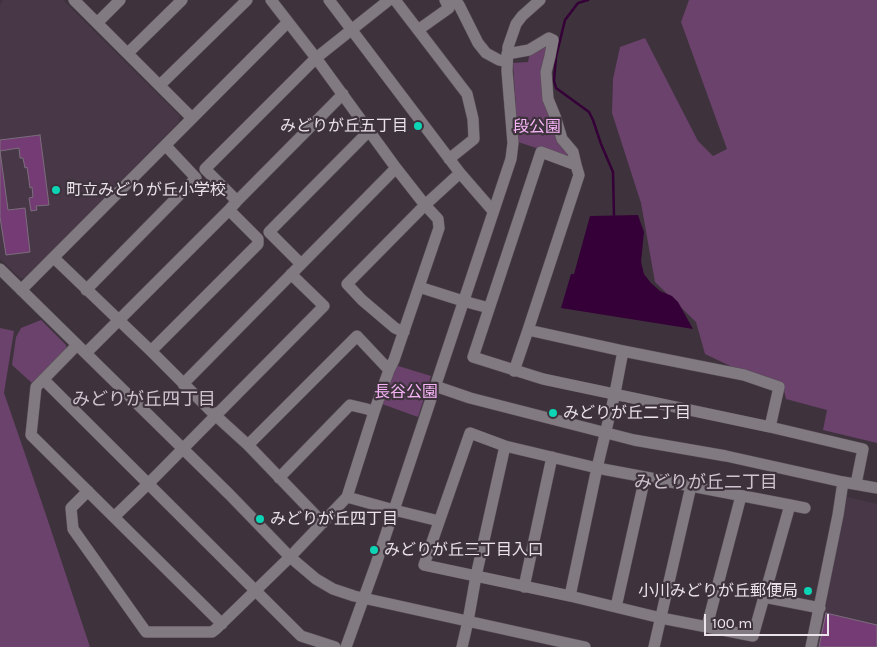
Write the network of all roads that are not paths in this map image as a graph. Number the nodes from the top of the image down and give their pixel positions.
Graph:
1 (74, 0) edge
2 (120, 0) edge
3 (182, 0) edge
4 (247, 0) edge
5 (270, 0) edge
6 (329, 0) edge
7 (389, 0) edge
8 (394, 0) edge
9 (445, 0) edge
10 (455, 0) edge
11 (540, 0) edge
12 (288, 22) junction
13 (97, 23) junction
14 (351, 30) junction
15 (418, 30) junction
16 (128, 53) junction
17 (316, 58) junction
18 (507, 58) junction
19 (160, 85) junction
20 (343, 94) junction
21 (192, 118) junction
22 (369, 131) junction
23 (166, 146) junction
24 (450, 159) junction
25 (576, 165) junction
26 (396, 168) junction
27 (460, 173) junction
28 (237, 201) junction
29 (425, 205) junction
30 (229, 210) junction
31 (493, 211) junction
32 (54, 258) junction
33 (301, 264) junction
34 (0, 269) edge
35 (292, 274) junction
36 (419, 287) junction
37 (22, 290) junction
38 (86, 290) junction
39 (463, 301) junction
40 (489, 308) junction
41 (118, 321) junction
42 (528, 330) junction
43 (404, 332) junction
44 (77, 346) junction
45 (151, 351) junction
46 (623, 351) junction
47 (86, 353) junction
48 (389, 370) junction
49 (514, 371) junction
50 (44, 380) junction
51 (183, 384) junction
52 (435, 386) junction
53 (615, 394) junction
54 (374, 412) junction
55 (215, 415) junction
56 (770, 427) junction
57 (605, 433) junction
58 (248, 445) junction
59 (505, 446) junction
60 (182, 448) junction
61 (552, 457) junction
62 (597, 468) junction
63 (646, 477) junction
64 (279, 478) junction
65 (843, 482) junction
66 (148, 484) junction
67 (856, 484) junction
68 (691, 486) junction
69 (877, 488) edge
70 (88, 491) junction
71 (347, 496) junction
72 (741, 496) junction
73 (790, 505) junction
74 (805, 508) dead end
75 (394, 510) junction
76 (114, 517) junction
77 (439, 521) junction
78 (323, 523) junction
79 (290, 557) junction
80 (476, 576) junction
81 (524, 587) junction
82 (256, 590) junction
83 (570, 596) junction
84 (764, 597) junction
85 (364, 598) junction
86 (616, 607) junction
87 (820, 608) junction
88 (661, 618) junction
89 (468, 621) junction
90 (222, 624) junction
91 (707, 626) junction
92 (335, 647) edge
93 (346, 647) edge
94 (462, 647) edge
95 (585, 647) edge
96 (654, 647) edge
97 (811, 647) edge

1 - 13 street
2 - 13 street
3 - 16 street
4 - 19 street
5 - 12 street
6 - 14 street
7 - 14 street
8 - 15 street
9 - 15 street
10 - 18 street
11 - 18 street
12 - 17 street
12 - 21 street
13 - 16 street
14 - 17 street
14 - 24 street
15 - 24 street
16 - 19 street
17 - 20 street
17 - 28 street
18 - 25 street
18 - 31 street
19 - 21 street
20 - 22 street
20 - 28 street
21 - 23 street
22 - 26 street
22 - 33 street
23 - 32 street
23 - 38 street
24 - 27 street
25 - 40 street
25 - 42 street
26 - 29 street
26 - 33 street
27 - 29 street
27 - 31 street
28 - 30 street
29 - 36 street
29 - 43 street
30 - 41 street
30 - 45 street
31 - 39 street
32 - 37 street
32 - 38 street
33 - 35 street
34 - 37 street
35 - 51 street
35 - 55 street
36 - 39 street
36 - 43 street
37 - 44 street
38 - 41 street
39 - 40 street
39 - 52 street
40 - 49 street
41 - 45 street
41 - 47 street
42 - 46 street
42 - 49 street
43 - 48 street
44 - 47 street
44 - 50 street
45 - 51 street
46 - 53 street
46 - 56 street
47 - 60 street
48 - 54 street
48 - 58 street
49 - 53 street
50 - 66 street
50 - 70 street
51 - 55 street
52 - 57 street
52 - 75 street
53 - 56 street
53 - 57 street
54 - 64 street
54 - 71 street
55 - 58 street
55 - 60 street
56 - 67 street
57 - 62 street
57 - 65 street
58 - 64 street
59 - 61 street
59 - 77 street
59 - 80 street
60 - 66 street
60 - 79 street
61 - 62 street
61 - 81 street
62 - 63 street
62 - 83 street
63 - 68 street
63 - 86 street
64 - 78 street
65 - 67 street
65 - 87 street
66 - 76 street
66 - 82 street
67 - 69 street
68 - 72 street
68 - 88 street
70 - 76 street
70 - 90 street
71 - 75 street
71 - 78 street
72 - 73 street
72 - 91 street
73 - 74 street
73 - 84 street
75 - 77 street
75 - 85 street
76 - 90 street
77 - 80 street
78 - 79 street
79 - 82 street
79 - 85 street
80 - 81 street
80 - 89 street
81 - 83 street
82 - 90 street
82 - 92 street
83 - 86 street
84 - 87 street
84 - 91 street
85 - 89 street
85 - 93 street
86 - 88 street
87 - 97 street
88 - 91 street
88 - 96 street
89 - 94 street
89 - 95 street

